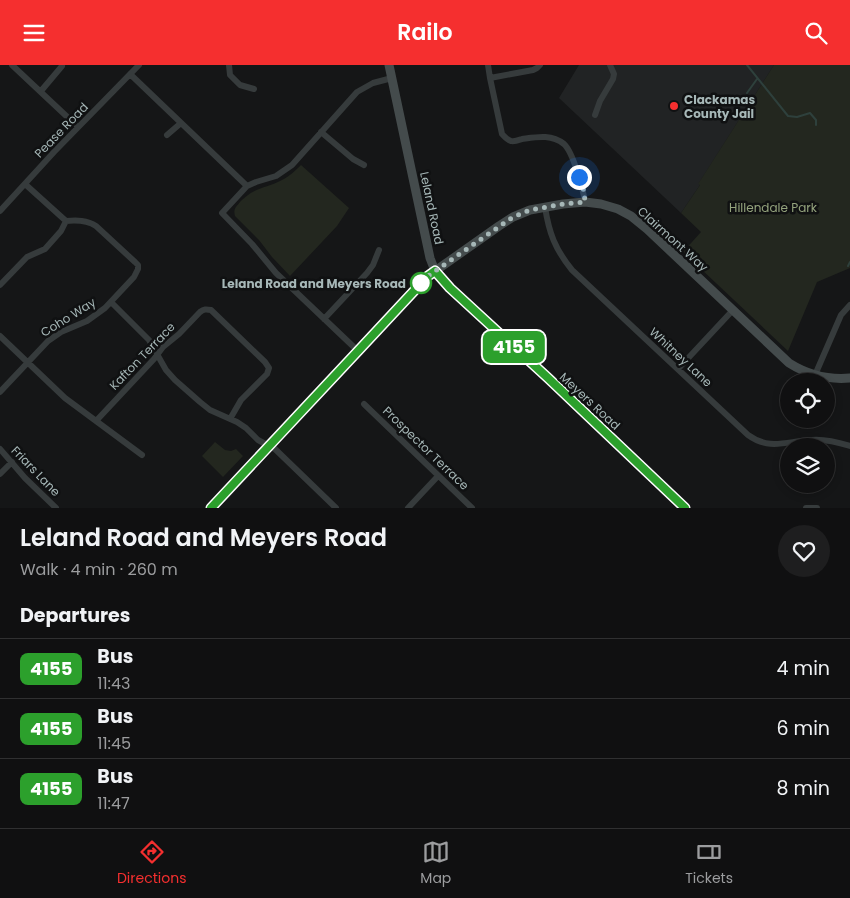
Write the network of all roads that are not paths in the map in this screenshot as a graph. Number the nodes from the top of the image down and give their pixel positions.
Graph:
1 (12, 65) edge
2 (139, 65) edge
3 (229, 65) edge
4 (389, 65) edge
5 (488, 65) edge
6 (540, 65) edge
7 (610, 65) edge
8 (62, 67) dead end
9 (130, 74) junction
10 (392, 78) junction
11 (490, 78) junction
12 (254, 89) dead end
13 (40, 91) junction
14 (595, 115) dead end
15 (181, 123) junction
16 (78, 127) junction
17 (321, 132) junction
18 (167, 135) dead end
19 (364, 165) dead end
20 (25, 184) junction
21 (247, 186) junction
22 (585, 202) junction
23 (545, 207) junction
24 (0, 211) edge
25 (66, 221) junction
26 (379, 250) dead end
27 (435, 271) junction
28 (0, 285) edge
29 (111, 302) junction
30 (850, 305) edge
31 (733, 310) junction
32 (324, 319) junction
33 (0, 336) edge
34 (358, 351) junction
35 (157, 355) junction
36 (28, 362) junction
37 (678, 369) junction
38 (809, 373) edge
39 (816, 373) edge
40 (850, 377) edge
41 (835, 379) edge
42 (0, 392) edge
43 (364, 404) dead end
44 (230, 419) junction
45 (96, 421) junction
46 (269, 446) junction
47 (850, 446) edge
48 (0, 449) edge
49 (142, 455) dead end
50 (12, 461) junction
51 (0, 474) edge
52 (438, 476) junction
53 (50, 503) junction
54 (45, 508) edge
55 (56, 508) edge
56 (211, 508) edge
57 (336, 508) edge
58 (408, 508) edge
59 (472, 508) edge
60 (685, 508) edge
61 (806, 508) edge
62 (818, 508) edge

1 - 13 street
2 - 9 street, Pease Road
3 - 12 street
4 - 10 street, Leland Road
5 - 11 street
6 - 11 street
7 - 14 street
8 - 13 street
9 - 15 street
9 - 16 street, Pease Road
10 - 17 street
10 - 27 street, Leland Road
11 - 22 street
13 - 16 street
15 - 18 street
15 - 21 street
16 - 20 street, Pease Road
17 - 19 street
17 - 21 street
20 - 24 street, Pease Road
20 - 25 street
21 - 32 street
22 - 23 street, Clairmont Way
22 - 31 street, Clairmont Way
23 - 27 street, Clairmont Way
23 - 37 street, Whitney Lane
25 - 28 street
25 - 29 street, Coho Way
26 - 32 street
27 - 34 street
27 - 60 street, Meyers Road
29 - 35 street
29 - 36 street, Coho Way
30 - 39 street
31 - 37 street
31 - 38 street, Clairmont Way
32 - 34 street
33 - 36 street
34 - 46 street
35 - 44 street
35 - 44 street, Kafton Terrace
35 - 45 street, Kafton Terrace
36 - 42 street, Coho Way
36 - 45 street
37 - 47 street, Whitney Lane
40 - 41 street, Clairmont Way
43 - 52 street, Prospector Terrace
44 - 46 street
45 - 49 street
46 - 56 street
46 - 57 street
48 - 50 street, Friars Lane
50 - 51 street
50 - 53 street, Friars Lane
52 - 58 street
52 - 59 street, Prospector Terrace
53 - 54 street
53 - 55 street, Friars Lane
61 - 62 street

